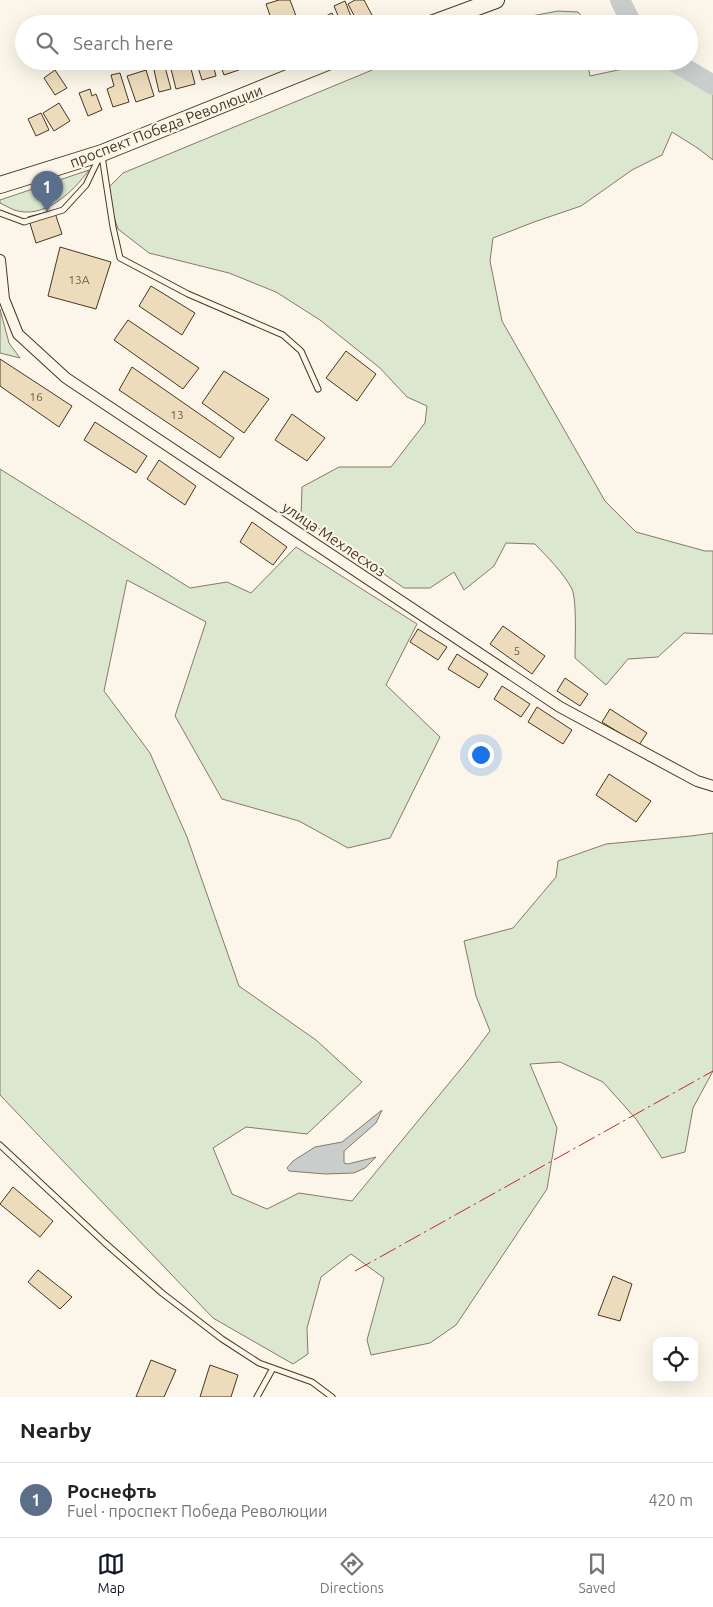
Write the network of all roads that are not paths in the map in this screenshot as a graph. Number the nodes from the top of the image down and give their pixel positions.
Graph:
1 (496, 0) edge
2 (455, 15) edge
3 (308, 70) edge
4 (102, 153) junction
5 (0, 185) edge
6 (0, 214) edge
7 (0, 260) edge
8 (318, 389) dead end
9 (713, 786) edge
10 (0, 1145) edge
11 (273, 1368) junction
12 (257, 1397) edge
13 (332, 1397) edge

1 - 2 main road
3 - 4 main road, проспект Победа Революции
4 - 5 main road, проспект Победа Революции
4 - 6 lane
4 - 8 lane
7 - 9 street, улица Мехлесхоз
10 - 11 lane
11 - 12 lane
11 - 13 lane

